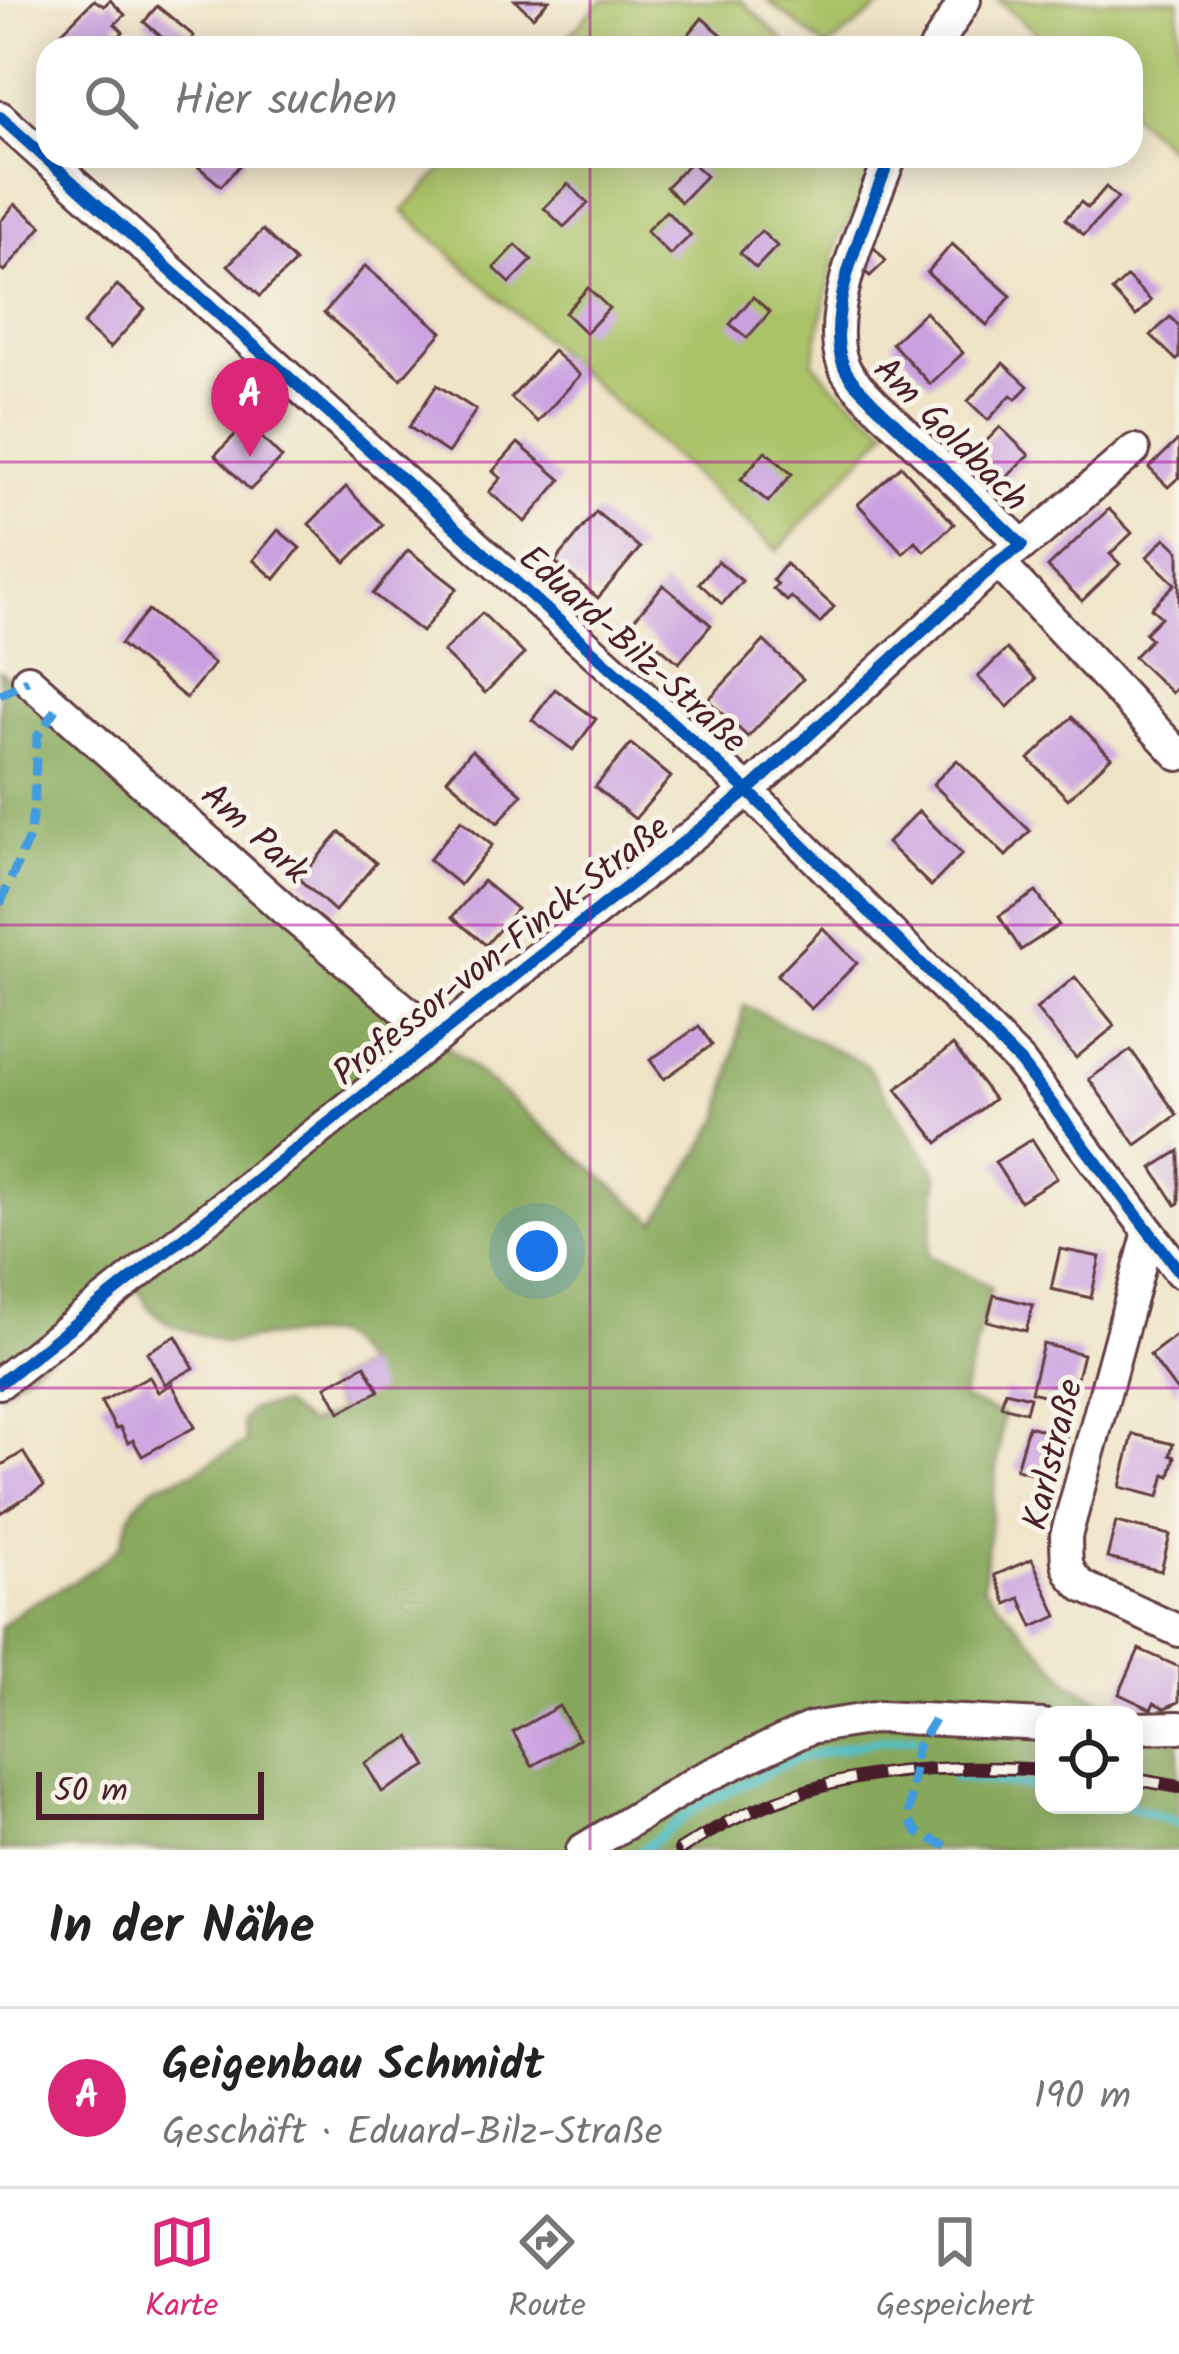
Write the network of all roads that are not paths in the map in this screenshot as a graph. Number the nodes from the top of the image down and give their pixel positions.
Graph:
1 (965, 0) edge
2 (942, 36) edge
3 (0, 117) edge
4 (36, 149) edge
5 (57, 168) edge
6 (887, 168) edge
7 (1134, 449) dead end
8 (1010, 553) junction
9 (28, 680) dead end
10 (1179, 754) edge
11 (748, 791) junction
12 (437, 1037) junction
13 (1149, 1232) junction
14 (1179, 1271) edge
15 (0, 1383) edge
16 (1179, 1631) edge
17 (1035, 1725) edge
18 (1179, 1727) edge
19 (1143, 1728) edge
20 (582, 1850) edge

1 - 2 street
3 - 4 street, Eduard-Bilz-Straße
5 - 11 street, Eduard-Bilz-Straße
6 - 8 street, Am Goldbach
7 - 8 street, Professor-von-Finck-Straße
8 - 10 street, Am Goldbach
8 - 11 street, Professor-von-Finck-Straße
9 - 12 street, Am Park
11 - 12 street, Professor-von-Finck-Straße
11 - 13 street, Eduard-Bilz-Straße
12 - 15 street, Professor-von-Finck-Straße
13 - 14 street, Eduard-Bilz-Straße
13 - 16 street, Karlstraße
17 - 20 street
18 - 19 street

